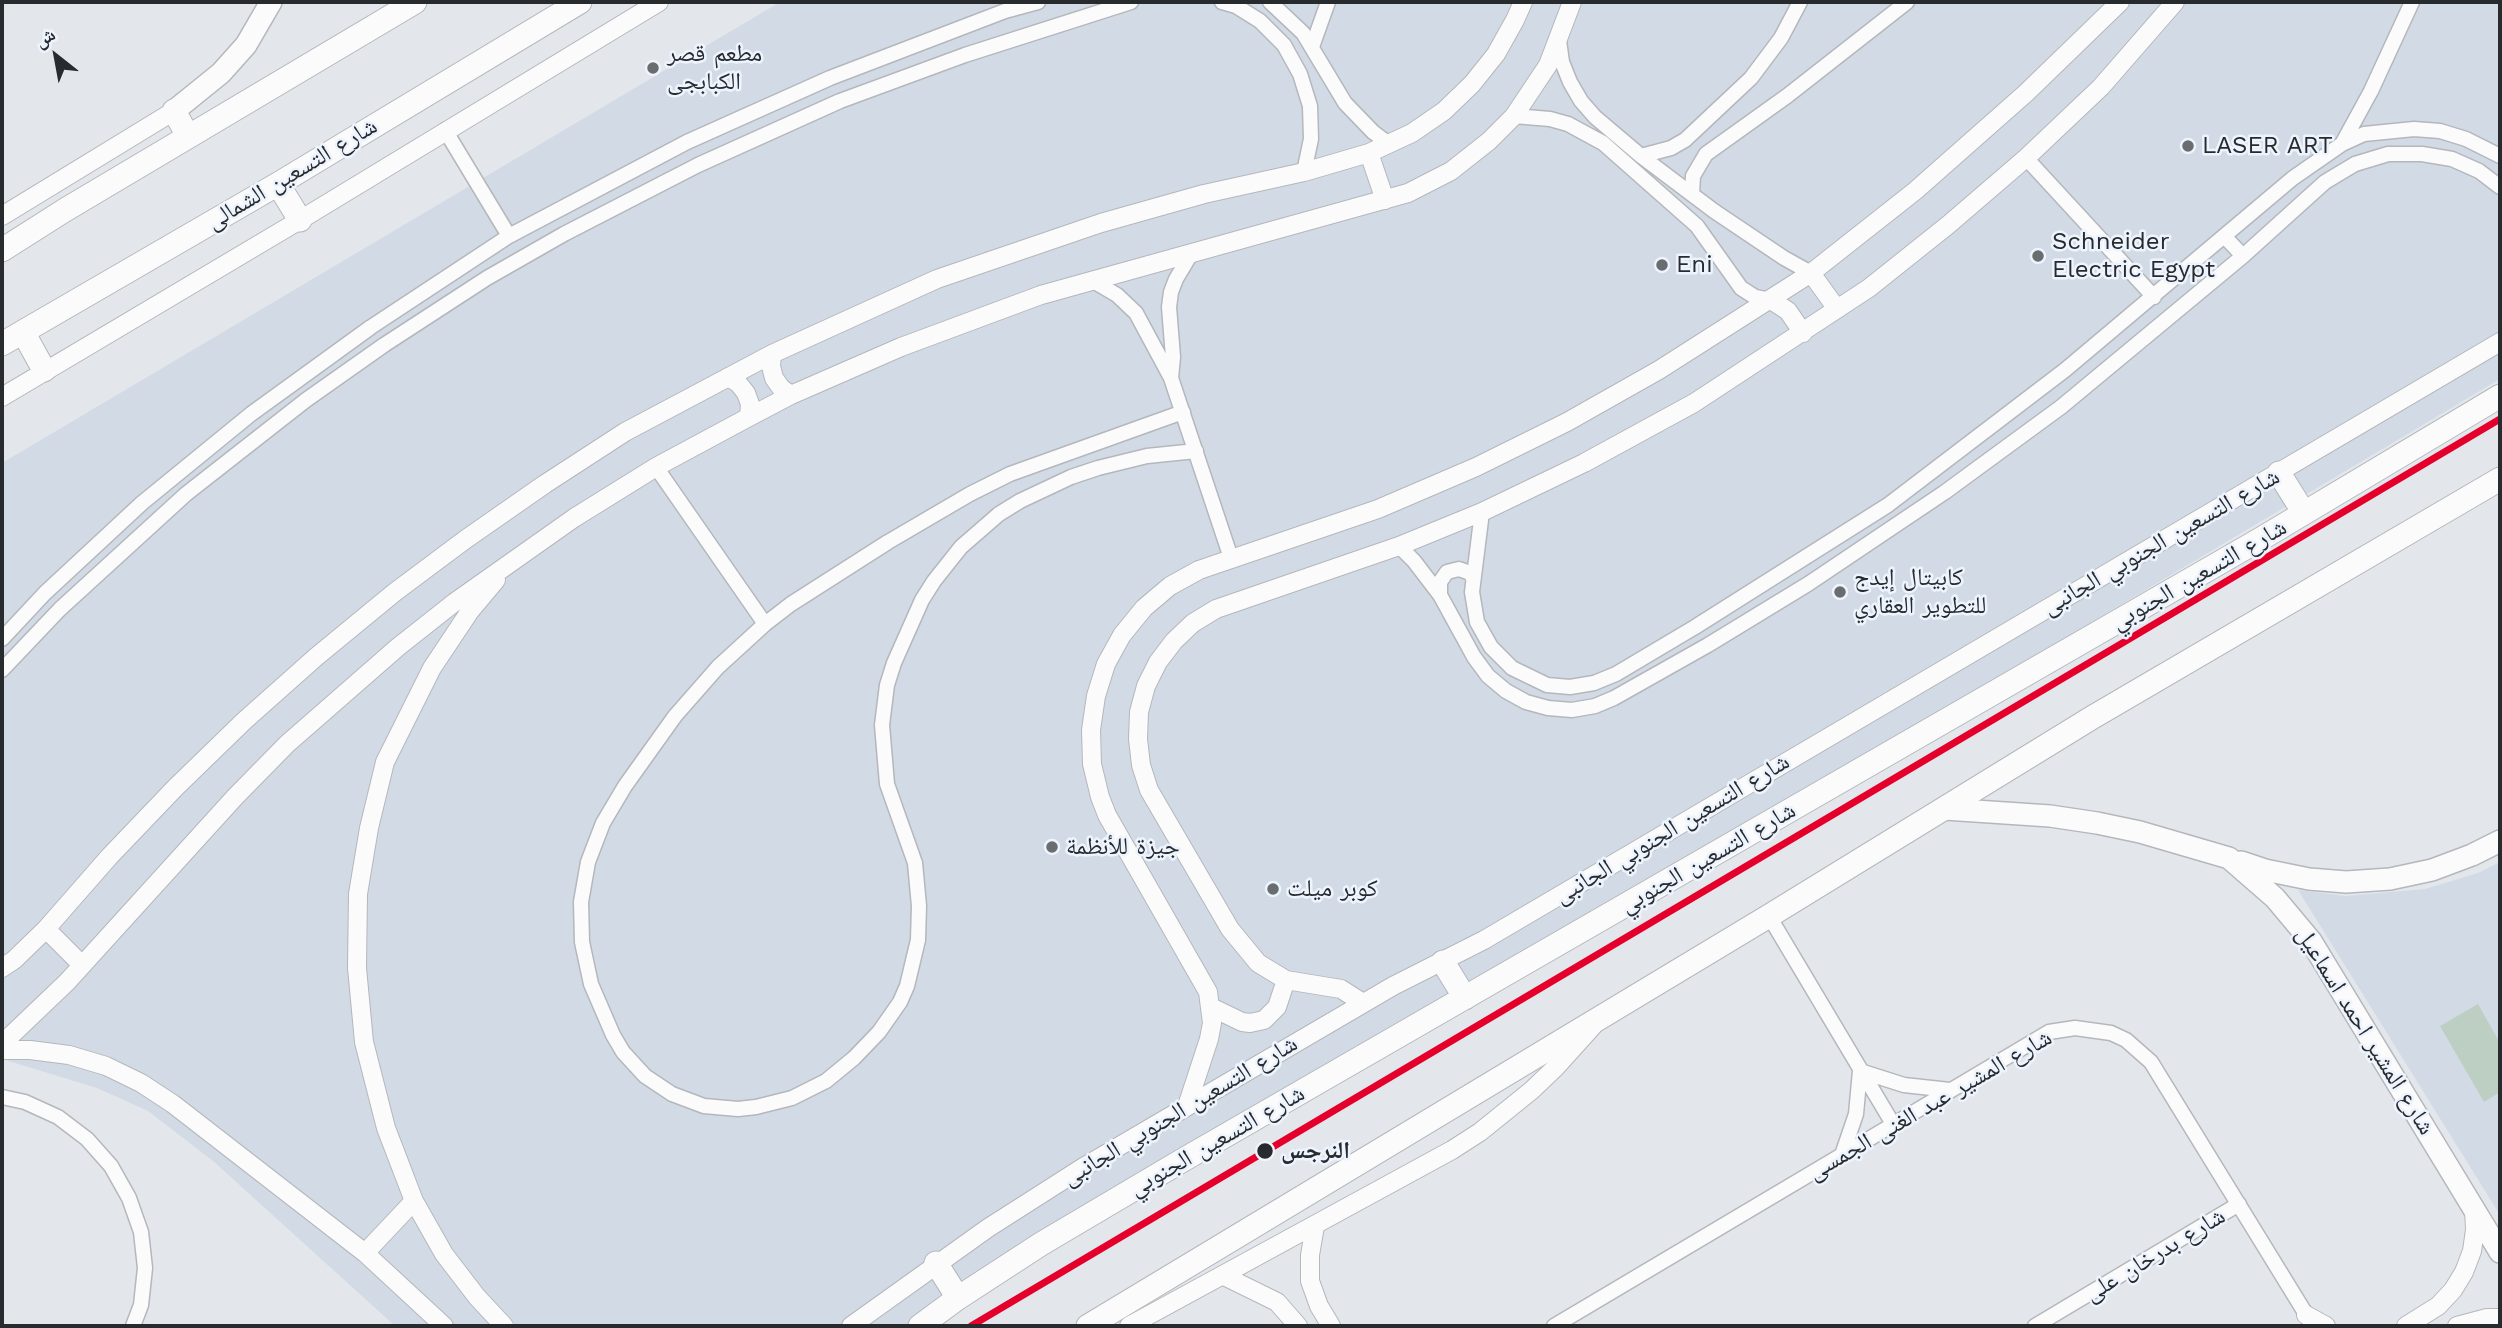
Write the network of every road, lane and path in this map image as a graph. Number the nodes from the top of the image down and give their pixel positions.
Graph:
1 (271, 2) edge
2 (415, 2) edge
3 (580, 2) edge
4 (659, 2) edge
5 (1038, 2) edge
6 (1131, 2) edge
7 (1222, 2) edge
8 (1269, 2) edge
9 (1328, 2) edge
10 (1522, 2) edge
11 (1572, 2) edge
12 (1800, 2) edge
13 (1907, 2) edge
14 (2120, 2) edge
15 (2175, 2) edge
16 (2412, 2) edge
17 (1103, 6) edge
18 (1559, 41) junction
19 (1312, 47) junction
20 (174, 111) junction
21 (1514, 116) junction
22 (444, 130) junction
23 (188, 136) junction
24 (1389, 144) junction
25 (2342, 144) junction
26 (1369, 153) junction
27 (1641, 156) junction
28 (2500, 156) edge
29 (2026, 158) junction
30 (1304, 172) junction
31 (278, 184) junction
32 (2500, 187) edge
33 (1692, 194) junction
34 (1385, 200) junction
35 (2, 216) edge
36 (300, 220) junction
37 (509, 236) junction
38 (2224, 236) junction
39 (2, 250) edge
40 (1191, 254) junction
41 (2243, 256) junction
42 (1811, 273) junction
43 (1093, 281) junction
44 (2154, 297) junction
45 (1771, 300) junction
46 (1837, 309) junction
47 (371, 327) junction
48 (23, 332) junction
49 (1803, 332) junction
50 (2500, 342) edge
51 (2, 344) edge
52 (384, 345) junction
53 (772, 354) junction
54 (44, 370) junction
55 (728, 377) junction
56 (1171, 378) junction
57 (792, 395) junction
58 (2500, 396) edge
59 (2, 397) edge
60 (1183, 412) junction
61 (749, 416) junction
62 (1196, 452) junction
63 (656, 467) junction
64 (2279, 473) junction
65 (1932, 474) junction
66 (2500, 479) edge
67 (1945, 492) junction
68 (1482, 512) junction
69 (2304, 513) junction
70 (1399, 546) junction
71 (1231, 558) junction
72 (514, 559) junction
73 (1473, 578) junction
74 (45, 593) junction
75 (1440, 594) junction
76 (60, 608) junction
77 (765, 624) junction
78 (2, 639) edge
79 (2, 670) edge
80 (1945, 809) junction
81 (2500, 841) edge
82 (2229, 858) junction
83 (2288, 875) junction
84 (2275, 898) junction
85 (1769, 916) junction
86 (46, 929) junction
87 (1443, 962) junction
88 (82, 965) junction
89 (2, 968) edge
90 (1286, 980) junction
91 (1465, 998) junction
92 (1363, 1003) junction
93 (1212, 1007) junction
94 (1600, 1017) junction
95 (2, 1044) edge
96 (2, 1050) edge
97 (1860, 1071) junction
98 (1950, 1090) junction
99 (2, 1097) edge
100 (1187, 1106) junction
101 (1893, 1124) junction
102 (1842, 1155) junction
103 (414, 1200) junction
104 (2239, 1204) junction
105 (2474, 1209) junction
106 (1315, 1226) junction
107 (2500, 1252) edge
108 (365, 1253) junction
109 (936, 1263) junction
110 (1224, 1276) junction
111 (958, 1298) junction
112 (2500, 1318) edge
113 (2309, 1323) edge
114 (133, 1326) edge
115 (444, 1326) edge
116 (504, 1326) edge
117 (851, 1326) edge
118 (920, 1326) edge
119 (1088, 1326) edge
120 (1129, 1326) edge
121 (1298, 1326) edge
122 (1331, 1326) edge
123 (1554, 1326) edge
124 (2035, 1326) edge
125 (2326, 1326) edge
126 (2406, 1326) edge
127 (2457, 1326) edge

1 - 20 main road
2 - 23 main road
3 - 31 main road, شارع التسعين الشمالى
4 - 22 street
5 - 37 street
6 - 17 street
7 - 30 street
8 - 19 street
9 - 19 street
10 - 24 street
11 - 18 street
12 - 27 street
13 - 33 street
14 - 42 street
15 - 29 street
16 - 25 street
17 - 52 street
18 - 21 street
18 - 27 street
19 - 24 street
20 - 23 main road
20 - 35 street
21 - 34 street
21 - 45 street
22 - 36 street
22 - 37 street
23 - 39 main road
24 - 26 street
25 - 28 street
25 - 38 street
26 - 30 street
26 - 34 street
27 - 33 street
29 - 44 street
29 - 46 street
30 - 53 street
31 - 36 main road
31 - 48 main road, شارع التسعين الشمالى
32 - 41 street
33 - 42 street
34 - 40 street
36 - 54 street
37 - 47 street
38 - 41 street
38 - 44 street
40 - 43 street
40 - 56 street
41 - 67 street
42 - 45 street
42 - 46 street
43 - 56 street
43 - 57 street
44 - 65 street
45 - 49 street
45 - 71 street
46 - 49 street
47 - 52 street
47 - 74 street
48 - 51 main road, شارع التسعين الشمالى
48 - 54 main road
49 - 68 street
50 - 64 street, شارع التسعين الجنوبي الجانبى
52 - 76 street
53 - 55 street
53 - 57 street
54 - 59 street
55 - 61 street
55 - 86 street
56 - 60 street
57 - 61 street
58 - 69 main road, شارع التسعين الجنوبي
60 - 62 street
60 - 77 street
61 - 63 street
62 - 71 street
62 - 77 street
63 - 72 street
63 - 77 street
64 - 69 main road
64 - 87 street, شارع التسعين الجنوبي الجانبى
65 - 67 street
65 - 73 street
66 - 80 main road
67 - 75 street
68 - 70 street
68 - 73 street
69 - 91 main road, شارع التسعين الجنوبي
70 - 75 street
70 - 90 street
71 - 93 street
72 - 88 street
72 - 103 street
73 - 75 street
74 - 76 street
74 - 78 street
76 - 79 street
80 - 82 main road, شارع المشير احمد اسماعيل
80 - 85 main road
81 - 83 main road
82 - 83 main road
82 - 84 main road, شارع المشير احمد اسماعيل
83 - 84 main road
84 - 105 main road, شارع المشير احمد اسماعيل
85 - 94 main road
85 - 97 street
86 - 88 street
86 - 89 street
87 - 91 main road
87 - 92 street, شارع التسعين الجنوبي الجانبى
88 - 95 street
90 - 92 street
90 - 93 street
91 - 111 main road, شارع التسعين الجنوبي
92 - 100 street, شارع التسعين الجنوبي الجانبى
93 - 100 street
94 - 106 street
94 - 119 main road
96 - 108 street
97 - 98 street
97 - 101 street
97 - 102 street
98 - 101 street, شارع المشير عبد الغنى الجمسى
98 - 104 street, شارع المشير عبد الغنى الجمسى
99 - 114 street
100 - 109 street, شارع التسعين الجنوبي الجانبى
101 - 102 street, شارع المشير عبد الغنى الجمسى
102 - 123 street, شارع المشير عبد الغنى الجمسى
103 - 108 street
103 - 116 street
104 - 113 street, شارع المشير عبد الغنى الجمسى
104 - 124 street, شارع بدرخان على
105 - 107 main road, شارع المشير احمد اسماعيل
105 - 126 street
106 - 110 street
106 - 122 street
108 - 115 street
109 - 111 main road
109 - 117 street, شارع التسعين الجنوبي الجانبى
110 - 120 street
110 - 121 street
111 - 118 main road, شارع التسعين الجنوبي
112 - 127 street
113 - 125 street

